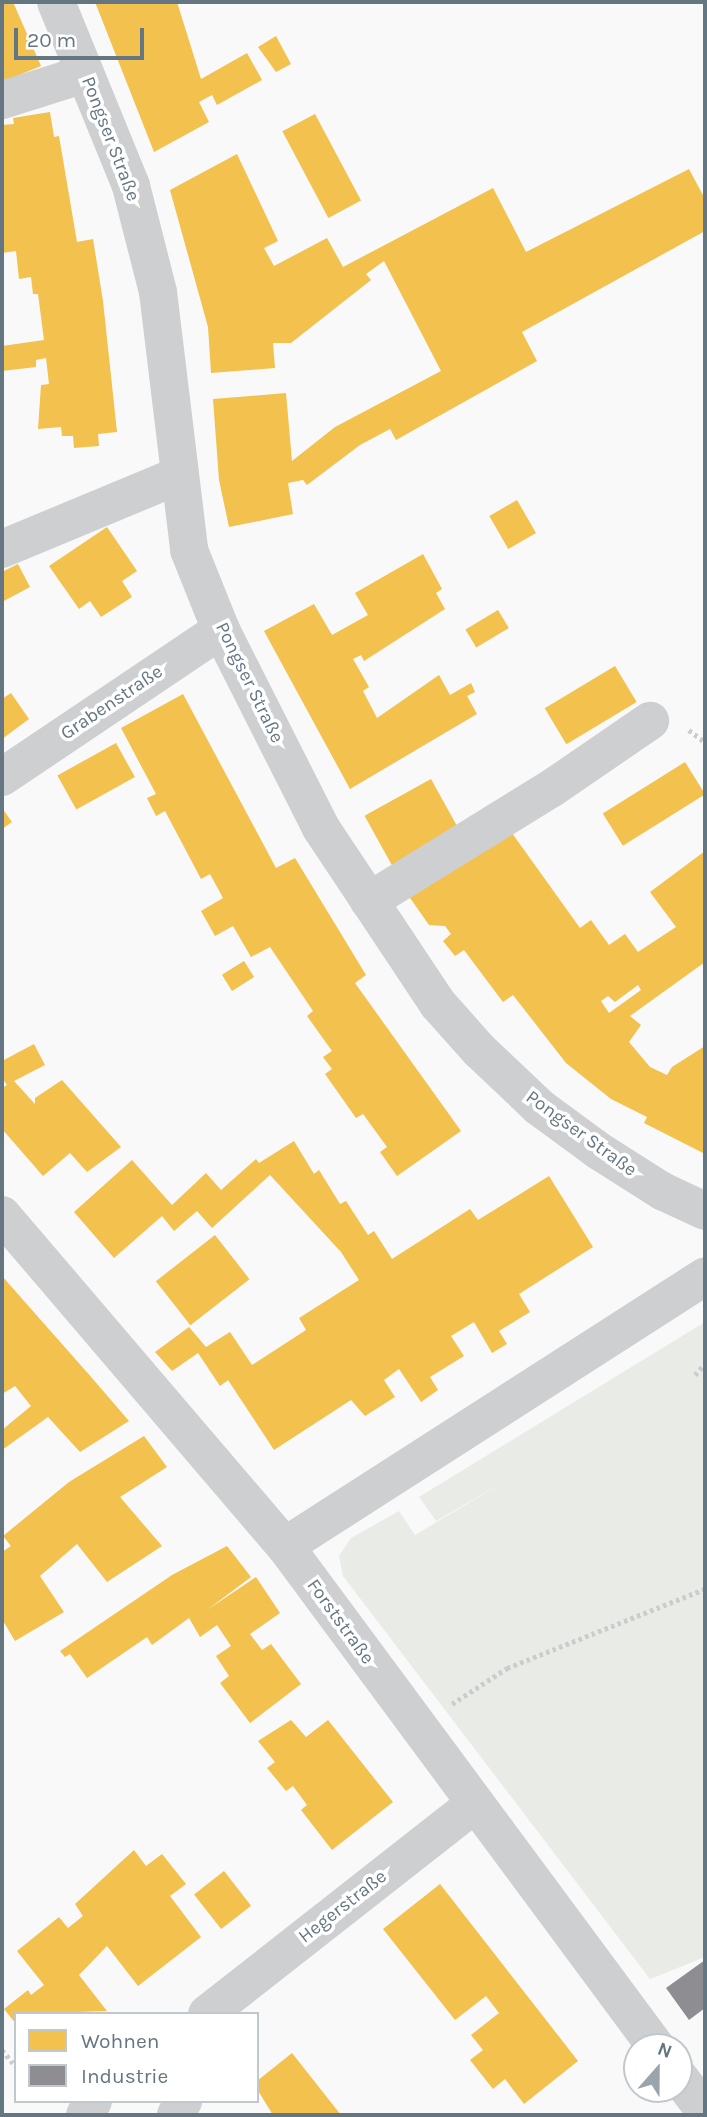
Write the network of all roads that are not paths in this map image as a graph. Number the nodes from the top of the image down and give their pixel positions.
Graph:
1 (56, 2) edge
2 (85, 74) junction
3 (2, 100) edge
4 (177, 476) junction
5 (2, 549) edge
6 (221, 630) junction
7 (650, 720) dead end
8 (2, 777) edge
9 (369, 901) junction
10 (705, 1211) edge
11 (2, 1215) edge
12 (705, 1276) edge
13 (285, 1546) junction
14 (474, 1805) junction
15 (211, 2012) edge
16 (645, 2033) edge
17 (693, 2095) edge
18 (705, 2111) edge

1 - 2 street, Pongser Straße
2 - 3 street
2 - 4 street, Pongser Straße
4 - 5 street
4 - 6 street, Pongser Straße
6 - 8 street, Grabenstraße
6 - 9 street, Pongser Straße
7 - 9 street
9 - 10 street, Pongser Straße
11 - 13 street, Forststraße
12 - 13 street
13 - 14 street, Forststraße
14 - 15 street, Hegerstraße
14 - 16 street, Forststraße
17 - 18 street

